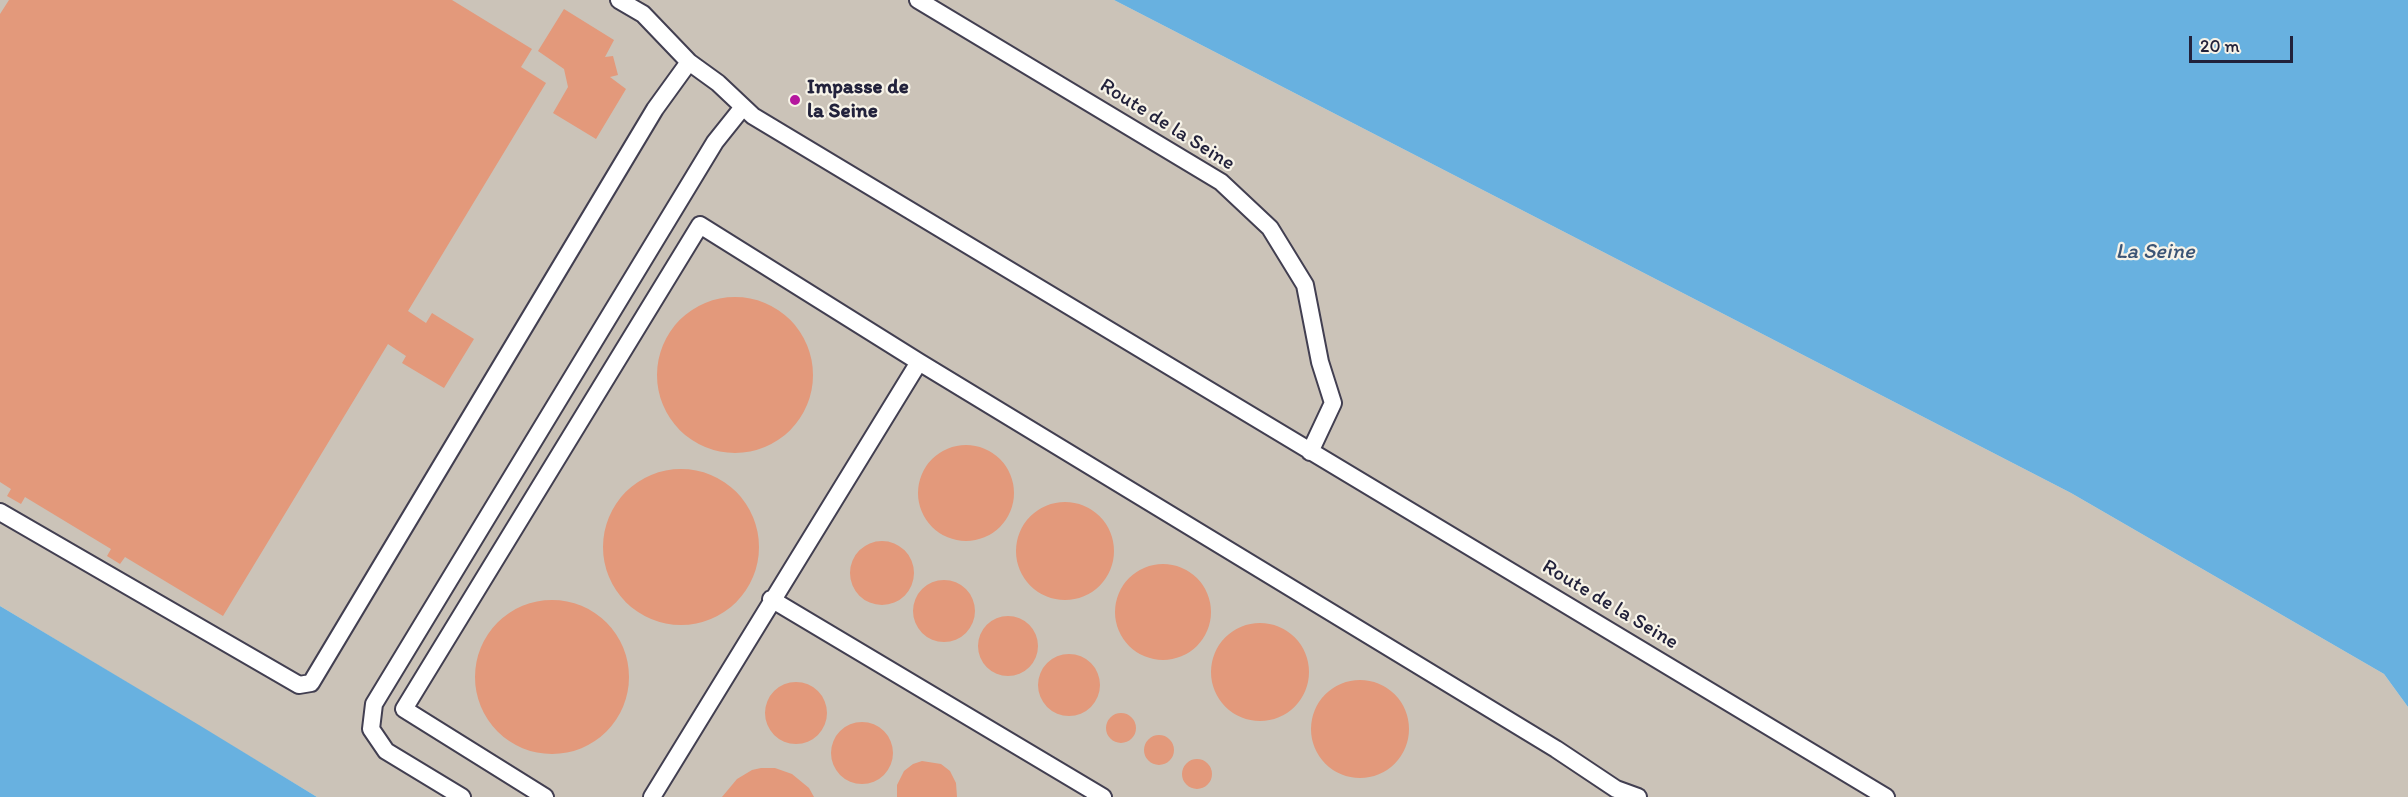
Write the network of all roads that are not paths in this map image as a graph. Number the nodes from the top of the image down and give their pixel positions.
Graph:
1 (619, 0) edge
2 (918, 0) edge
3 (689, 62) junction
4 (748, 111) junction
5 (919, 362) junction
6 (1310, 452) junction
7 (0, 512) edge
8 (771, 599) junction
9 (1868, 792) edge
10 (462, 797) edge
11 (545, 797) edge
12 (651, 797) edge
13 (1103, 797) edge
14 (1638, 797) edge
15 (1886, 797) edge

1 - 3 lane, Route de la Seine
2 - 6 lane, Route de la Seine
3 - 4 lane, Route de la Seine
3 - 7 lane
4 - 6 lane, Route de la Seine
4 - 10 lane
5 - 8 lane
5 - 11 lane
5 - 14 lane
6 - 9 lane, Route de la Seine
8 - 12 lane
8 - 13 lane
9 - 15 lane, Route de la Seine

